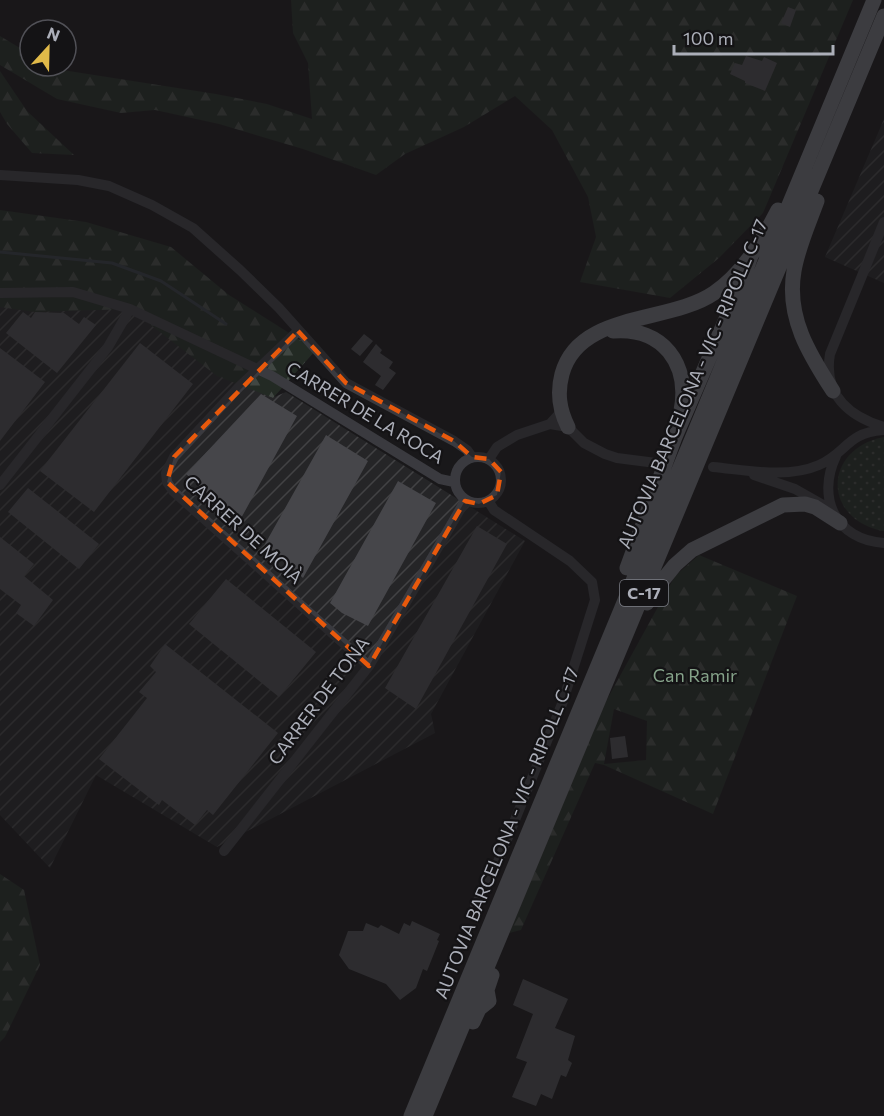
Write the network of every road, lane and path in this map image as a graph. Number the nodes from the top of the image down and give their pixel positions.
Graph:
1 (874, 0) edge
2 (884, 16) edge
3 (862, 70) junction
4 (818, 136) junction
5 (0, 175) edge
6 (884, 222) edge
7 (751, 256) junction
8 (0, 293) edge
9 (130, 309) junction
10 (298, 331) junction
11 (595, 333) junction
12 (258, 370) junction
13 (832, 391) junction
14 (561, 412) junction
15 (550, 424) junction
16 (568, 427) junction
17 (884, 428) edge
18 (675, 438) junction
19 (837, 453) junction
20 (472, 457) junction
21 (489, 459) junction
22 (656, 463) dead end
23 (713, 467) dead end
24 (725, 468) junction
25 (454, 482) junction
26 (0, 484) edge
27 (465, 501) junction
28 (489, 502) junction
29 (837, 518) junction
30 (884, 543) edge
31 (619, 653) junction
32 (369, 666) junction
33 (591, 683) junction
34 (224, 850) dead end
35 (475, 905) dead end
36 (411, 1116) edge
37 (425, 1116) edge

1 - 4 highway, AUTOVIA BARCELONA - VIC - RIPOLL C-17 / C-17
2 - 3 highway, AUTOVIA BARCELONA - VIC - RIPOLL C-17 / C-17
3 - 13 highway
3 - 31 highway, AUTOVIA BARCELONA - VIC - RIPOLL C-17 / C-17
4 - 7 highway
4 - 33 highway, AUTOVIA BARCELONA - VIC - RIPOLL C-17 / C-17
5 - 10 street
6 - 13 street
7 - 11 highway
7 - 18 highway
8 - 9 street, CARRER DE LA ROCA
9 - 12 street, CARRER DE LA ROCA
9 - 26 street
10 - 12 street, CARRER DE MOIÀ
10 - 20 street
11 - 14 highway
11 - 18 highway
12 - 25 street, CARRER DE LA ROCA
12 - 32 street, CARRER DE MOIÀ
13 - 17 street
14 - 15 street
14 - 16 highway
15 - 16 street
15 - 21 street
16 - 22 street
17 - 19 street
18 - 33 highway
19 - 24 street
19 - 29 street
20 - 21 street
20 - 25 street
21 - 28 street
23 - 24 street
24 - 29 street
25 - 27 street
27 - 28 street
27 - 32 street, CARRER DE TONA
28 - 35 street
29 - 30 street
29 - 31 highway
31 - 37 highway, AUTOVIA BARCELONA - VIC - RIPOLL C-17 / C-17
32 - 34 street, CARRER DE TONA
33 - 36 highway, AUTOVIA BARCELONA - VIC - RIPOLL C-17 / C-17

